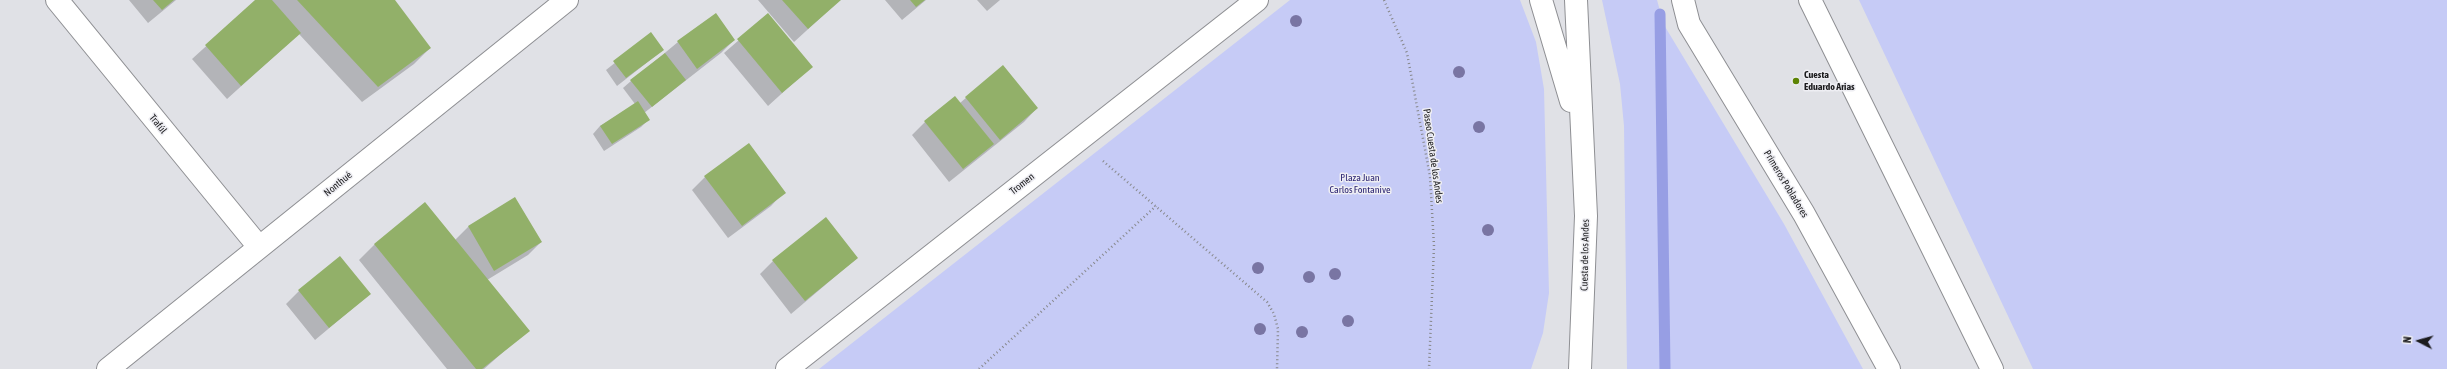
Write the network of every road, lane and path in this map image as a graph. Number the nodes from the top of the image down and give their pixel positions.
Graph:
1 (57, 0) edge
2 (567, 0) edge
3 (1257, 0) edge
4 (1384, 0) edge
5 (1541, 0) edge
6 (1576, 0) edge
7 (1683, 0) edge
8 (1810, 0) edge
9 (1581, 141) junction
10 (1100, 158) dead end
11 (1156, 206) junction
12 (259, 248) junction
13 (108, 369) edge
14 (787, 369) edge
15 (979, 369) edge
16 (1277, 369) edge
17 (1429, 369) edge
18 (1580, 369) edge
19 (1889, 369) edge
20 (1992, 369) edge

1 - 12 street, Trafúl
2 - 12 street, Nonthué
3 - 14 street, Tromen
4 - 17 path, Paseo Cuesta de los Andes
5 - 9 street, Cuesta de los Andes
6 - 9 street, Cuesta de los Andes
7 - 19 street, Primeros Pobladores
8 - 20 street
9 - 18 street, Cuesta de los Andes
10 - 11 path
11 - 15 path
11 - 16 path
12 - 13 street, Nonthué

